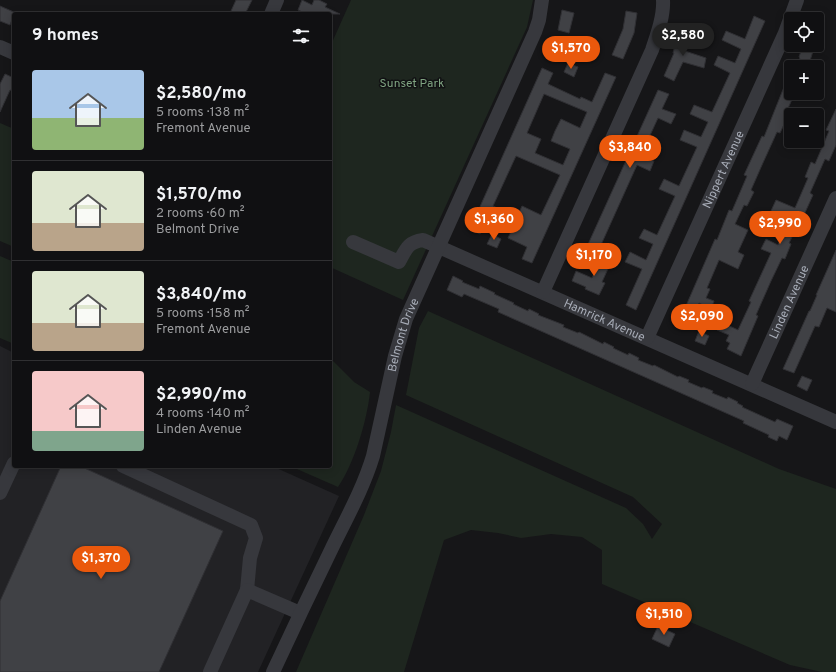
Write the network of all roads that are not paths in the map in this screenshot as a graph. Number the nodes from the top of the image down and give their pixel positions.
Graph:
1 (277, 0) edge
2 (542, 0) edge
3 (663, 0) edge
4 (796, 0) edge
5 (272, 12) edge
6 (0, 47) edge
7 (12, 52) edge
8 (836, 198) edge
9 (353, 242) dead end
10 (438, 247) junction
11 (543, 292) junction
12 (647, 338) junction
13 (752, 384) junction
14 (836, 422) edge
15 (12, 467) edge
16 (127, 468) edge
17 (0, 493) edge
18 (247, 590) junction
19 (300, 613) junction
20 (210, 672) edge
21 (274, 672) edge

1 - 5 street
2 - 10 street, Belmont Drive
3 - 11 street
4 - 12 street, Nippert Avenue
6 - 7 street
8 - 13 street, Linden Avenue
9 - 10 street, Hamrick Avenue
10 - 11 street, Hamrick Avenue
10 - 19 street, Belmont Drive
11 - 12 street, Hamrick Avenue
12 - 13 street, Hamrick Avenue
13 - 14 street, Hamrick Avenue
15 - 17 street
16 - 18 street
18 - 19 street
18 - 20 street
19 - 21 street, Belmont Drive

